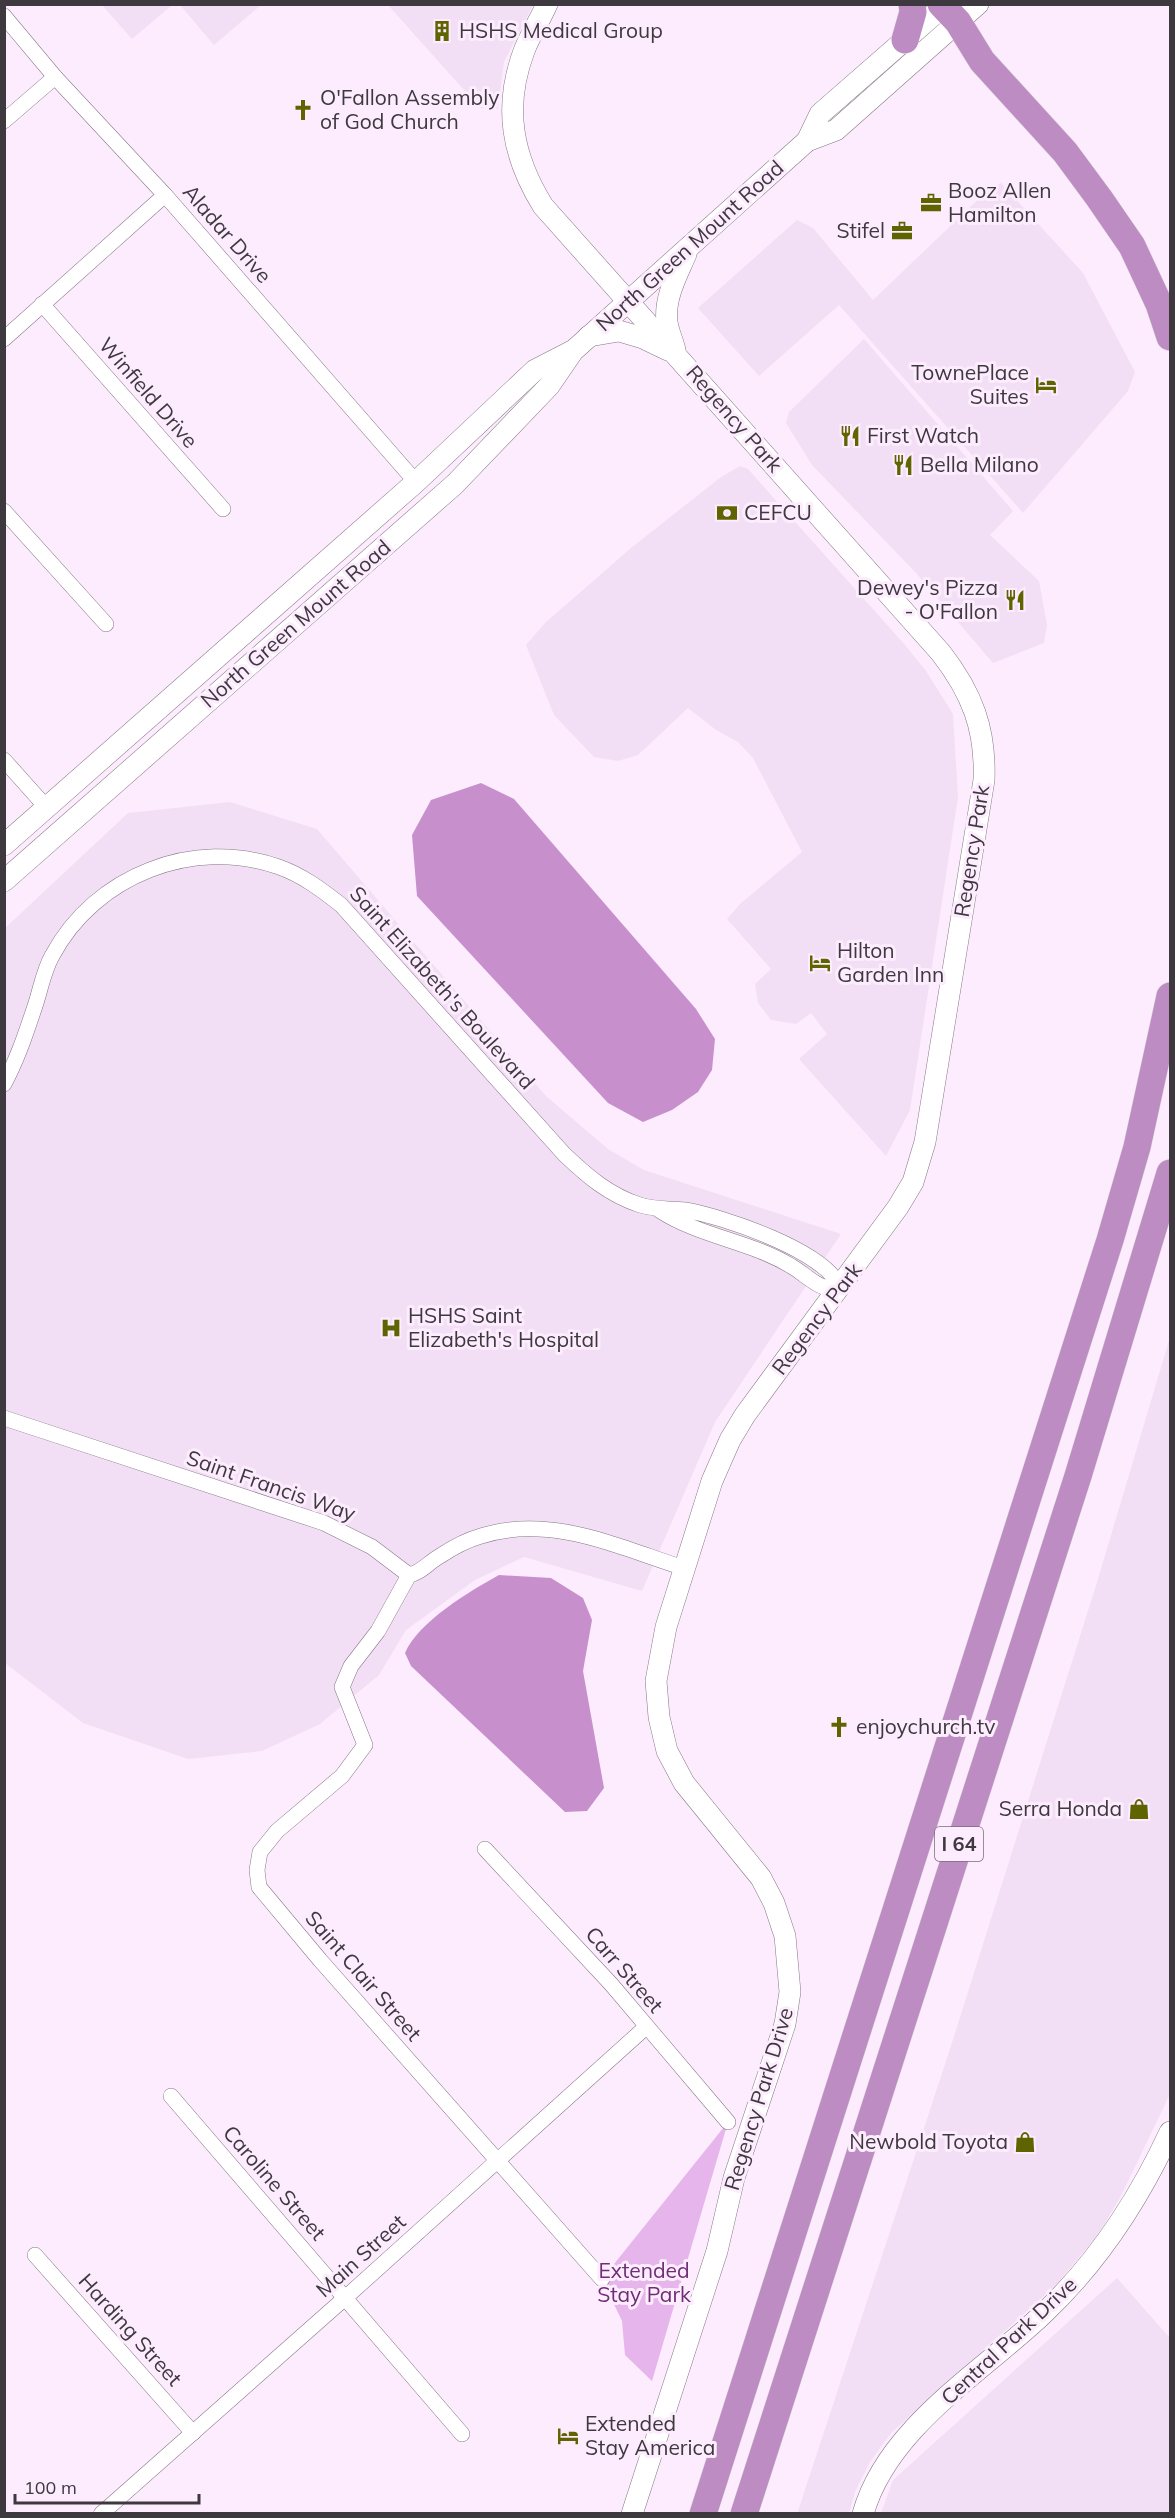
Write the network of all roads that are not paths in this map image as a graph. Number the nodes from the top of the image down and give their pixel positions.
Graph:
1 (547, 4) edge
2 (912, 4) edge
3 (953, 8) edge
4 (4, 16) edge
5 (905, 40) junction
6 (55, 77) junction
7 (4, 122) edge
8 (807, 141) junction
9 (165, 195) junction
10 (690, 245) junction
11 (628, 300) junction
12 (42, 304) junction
13 (589, 336) junction
14 (1170, 336) edge
15 (4, 339) edge
16 (573, 351) junction
17 (677, 355) junction
18 (416, 483) junction
19 (223, 509) dead end
20 (4, 511) edge
21 (106, 624) dead end
22 (4, 760) edge
23 (47, 808) junction
24 (4, 845) edge
25 (4, 881) edge
26 (1170, 996) edge
27 (4, 1084) edge
28 (1170, 1173) edge
29 (840, 1289) junction
30 (4, 1418) edge
31 (684, 1568) junction
32 (409, 1575) junction
33 (485, 1849) dead end
34 (646, 2027) junction
35 (171, 2096) dead end
36 (728, 2122) dead end
37 (1170, 2132) edge
38 (499, 2161) junction
39 (35, 2255) dead end
40 (602, 2279) dead end
41 (345, 2298) junction
42 (193, 2433) junction
43 (462, 2434) dead end
44 (101, 2514) edge
45 (632, 2514) edge
46 (703, 2514) edge
47 (744, 2514) edge
48 (862, 2514) edge

1 - 11 street, Regency Park
2 - 5 highway
3 - 5 street, North Green Mount Road
3 - 8 street, North Green Mount Road
3 - 14 highway
4 - 6 street, Aladar Drive
5 - 8 street, North Green Mount Road
6 - 7 street
6 - 9 street, Aladar Drive
8 - 10 street, North Green Mount Road
9 - 12 street
9 - 18 street, Aladar Drive
10 - 11 street, North Green Mount Road
10 - 17 street
11 - 13 street, North Green Mount Road
11 - 17 street, Regency Park
12 - 15 street
12 - 19 street, Winfield Drive
13 - 16 street, North Green Mount Road
13 - 17 street
16 - 18 street, North Green Mount Road
16 - 25 street, North Green Mount Road
17 - 29 street, Regency Park
18 - 23 street, North Green Mount Road
20 - 21 street
22 - 23 street
23 - 24 street, North Green Mount Road
26 - 46 highway, I 64
27 - 29 street, Saint Elizabeth's Boulevard
28 - 47 highway, I 64
29 - 31 street, Regency Park
30 - 32 street, Saint Francis Way
31 - 32 street
31 - 45 street, Regency Park Drive
32 - 38 street, Saint Clair Street
33 - 34 street, Carr Street
34 - 36 street, Carr Street
34 - 38 street, Main Street
35 - 41 street, Caroline Street
37 - 48 street, Central Park Drive
38 - 40 street, Saint Clair Street
38 - 41 street, Main Street
39 - 42 street, Harding Street
41 - 42 street, Main Street
41 - 43 street, Caroline Street
42 - 44 street, Main Street

